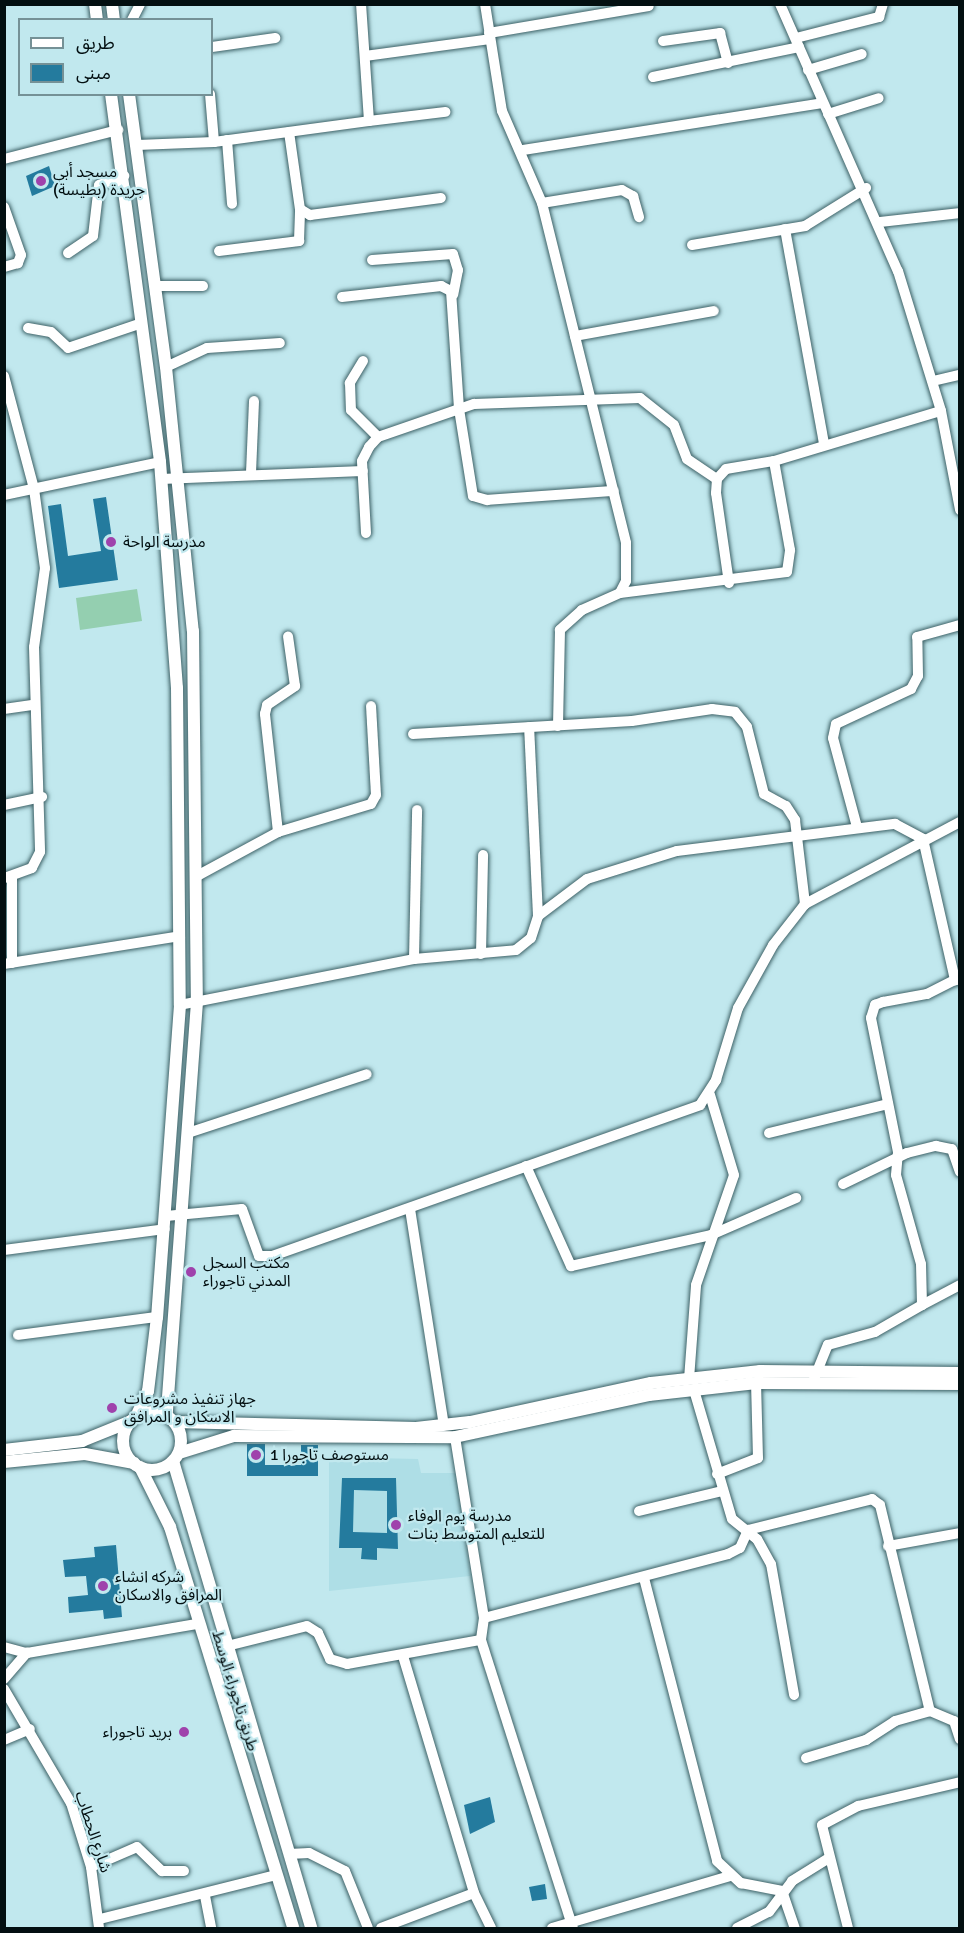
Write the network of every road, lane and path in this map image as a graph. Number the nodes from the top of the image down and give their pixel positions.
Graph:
1 (140, 4) edge
2 (362, 4) edge
3 (485, 4) edge
4 (780, 4) edge
5 (883, 4) edge
6 (649, 6) edge
7 (133, 18) edge
8 (490, 36) junction
9 (275, 38) dead end
10 (663, 41) dead end
11 (797, 43) junction
12 (213, 47) edge
13 (862, 54) dead end
14 (365, 56) junction
15 (728, 63) junction
16 (808, 70) junction
17 (653, 77) dead end
18 (111, 96) edge
19 (129, 96) edge
20 (210, 96) edge
21 (879, 98) dead end
22 (822, 103) junction
23 (445, 112) dead end
24 (828, 114) junction
25 (369, 121) junction
26 (118, 130) junction
27 (289, 132) junction
28 (227, 140) junction
29 (214, 142) junction
30 (137, 145) junction
31 (523, 150) junction
32 (4, 159) edge
33 (124, 176) junction
34 (866, 188) junction
35 (441, 198) dead end
36 (542, 203) junction
37 (232, 204) dead end
38 (4, 207) edge
39 (300, 209) junction
40 (960, 213) edge
41 (639, 217) dead end
42 (880, 222) junction
43 (785, 230) junction
44 (692, 245) dead end
45 (219, 251) dead end
46 (68, 254) dead end
47 (372, 260) dead end
48 (4, 267) edge
49 (156, 286) junction
50 (203, 286) dead end
51 (453, 295) junction
52 (342, 297) dead end
53 (714, 311) dead end
54 (142, 323) junction
55 (28, 328) dead end
56 (575, 336) junction
57 (280, 343) dead end
58 (363, 360) dead end
59 (166, 367) junction
60 (960, 375) edge
61 (4, 376) edge
62 (933, 381) junction
63 (589, 398) junction
64 (254, 401) dead end
65 (459, 409) junction
66 (941, 411) junction
67 (17, 421) junction
68 (4, 424) edge
69 (378, 437) junction
70 (824, 443) junction
71 (774, 461) junction
72 (160, 462) junction
73 (363, 471) junction
74 (251, 473) junction
75 (180, 478) junction
76 (161, 479) junction
77 (717, 479) junction
78 (34, 489) junction
79 (614, 490) junction
80 (4, 495) edge
81 (960, 510) edge
82 (366, 533) dead end
83 (729, 583) junction
84 (620, 593) junction
85 (960, 625) edge
86 (288, 636) dead end
87 (34, 705) junction
88 (371, 706) dead end
89 (4, 709) edge
90 (558, 726) junction
91 (529, 727) junction
92 (413, 734) dead end
93 (42, 797) junction
94 (4, 805) edge
95 (417, 810) dead end
96 (960, 822) edge
97 (857, 827) junction
98 (278, 832) junction
99 (799, 839) junction
100 (923, 839) junction
101 (483, 855) dead end
102 (197, 876) junction
103 (8, 877) edge
104 (805, 904) junction
105 (538, 916) junction
106 (180, 936) junction
107 (481, 954) junction
108 (414, 959) junction
109 (8, 963) edge
110 (957, 980) edge
111 (197, 1002) junction
112 (180, 1005) junction
113 (368, 1074) dead end
114 (710, 1095) junction
115 (888, 1104) junction
116 (188, 1132) junction
117 (769, 1132) dead end
118 (898, 1157) junction
119 (526, 1166) junction
120 (960, 1172) edge
121 (843, 1184) dead end
122 (796, 1198) dead end
123 (410, 1209) junction
124 (182, 1215) junction
125 (166, 1223) junction
126 (711, 1234) junction
127 (4, 1250) edge
128 (960, 1285) edge
129 (922, 1305) junction
130 (157, 1317) junction
131 (18, 1335) dead end
132 (960, 1373) edge
133 (815, 1375) junction
134 (756, 1383) junction
135 (960, 1384) edge
136 (692, 1385) junction
137 (171, 1418) junction
138 (133, 1419) junction
139 (444, 1425) junction
140 (298, 1431) junction
141 (455, 1437) junction
142 (4, 1450) edge
143 (176, 1457) junction
144 (4, 1462) edge
145 (137, 1465) junction
146 (717, 1473) junction
147 (722, 1491) junction
148 (639, 1511) dead end
149 (748, 1530) junction
150 (960, 1533) edge
151 (888, 1546) junction
152 (644, 1578) junction
153 (484, 1618) junction
154 (197, 1624) junction
155 (482, 1640) junction
156 (227, 1646) junction
157 (4, 1647) edge
158 (27, 1653) junction
159 (403, 1656) junction
160 (4, 1679) edge
161 (794, 1695) dead end
162 (6, 1696) edge
163 (930, 1711) junction
164 (30, 1729) junction
165 (960, 1739) edge
166 (4, 1740) edge
167 (806, 1758) dead end
168 (960, 1782) edge
169 (289, 1854) junction
170 (829, 1858) junction
171 (92, 1867) junction
172 (184, 1871) dead end
173 (276, 1875) junction
174 (730, 1876) junction
175 (782, 1891) junction
176 (474, 1893) junction
177 (205, 1896) junction
178 (99, 1924) edge
179 (572, 1925) edge
180 (212, 1929) edge
181 (293, 1929) edge
182 (311, 1929) edge
183 (368, 1929) edge
184 (381, 1929) edge
185 (491, 1929) edge
186 (552, 1929) edge
187 (737, 1929) edge
188 (795, 1929) edge
189 (848, 1929) edge

1 - 7 street
2 - 14 street
3 - 8 street
4 - 11 street
5 - 11 street
6 - 8 street
8 - 14 street
8 - 31 street
9 - 12 street
10 - 15 street
11 - 15 street
11 - 16 street
13 - 16 street
14 - 25 street
15 - 17 street
16 - 22 street
18 - 26 main road
19 - 30 main road
20 - 29 street
21 - 24 street
22 - 24 street
22 - 31 street
23 - 25 street
24 - 34 street
25 - 27 street
26 - 32 street
26 - 33 main road
27 - 28 street
27 - 39 street
28 - 29 street
28 - 37 street
29 - 30 street
30 - 49 main road
31 - 36 street
33 - 46 street
33 - 54 main road
34 - 42 street
34 - 43 street
35 - 39 street
36 - 41 street
36 - 56 street
38 - 48 street
39 - 45 street
40 - 42 street
42 - 62 street
43 - 44 street
43 - 70 street
47 - 51 street
49 - 50 street
49 - 59 main road
51 - 52 street
51 - 65 street
53 - 56 street
54 - 55 street
54 - 72 main road
56 - 63 street
57 - 59 street
58 - 69 street
59 - 75 main road
60 - 62 street
61 - 67 street
62 - 66 street
63 - 65 street
63 - 77 street
63 - 79 street
64 - 74 street
65 - 69 street
65 - 79 street
66 - 70 street
66 - 81 street
67 - 68 street
67 - 78 street
69 - 73 street
70 - 71 street
71 - 77 street
71 - 83 street
72 - 76 main road
72 - 78 street
73 - 74 street
73 - 82 street
74 - 75 street
75 - 76 street
75 - 102 main road
76 - 106 main road
77 - 83 street
78 - 80 street
78 - 87 street
79 - 84 street
83 - 84 street
84 - 90 street
85 - 97 street
86 - 98 street
87 - 89 street
87 - 93 street
88 - 98 street
90 - 91 street
90 - 99 street
91 - 92 street
91 - 105 street
93 - 94 street
93 - 103 street
95 - 108 street
96 - 100 street
97 - 99 street
97 - 100 street
98 - 102 street
99 - 104 street
99 - 105 street
100 - 104 street
100 - 110 street
101 - 107 street
102 - 111 main road
103 - 109 street
104 - 114 street
105 - 107 street
106 - 109 street
106 - 112 main road
107 - 108 street
108 - 111 street
110 - 115 street
111 - 112 street
111 - 116 main road
112 - 125 main road
113 - 116 street
114 - 119 street
114 - 126 street
115 - 117 street
115 - 118 street
116 - 124 main road
118 - 120 street
118 - 121 street
118 - 129 street
119 - 123 street
119 - 126 street
122 - 126 street
123 - 124 street
123 - 139 street
124 - 125 street
124 - 137 main road
125 - 127 street
125 - 130 main road
126 - 136 street
128 - 129 street
129 - 133 street
130 - 131 street
130 - 138 main road
132 - 133 main road
133 - 134 main road
133 - 135 main road
133 - 136 main road
134 - 136 main road
134 - 146 street
136 - 139 main road
136 - 141 main road
136 - 146 street
137 - 138 main road
137 - 140 main road
137 - 143 main road
138 - 142 main road
138 - 145 main road
139 - 140 main road
140 - 141 main road
140 - 143 main road
141 - 153 street
143 - 145 main road
143 - 156 main road
144 - 145 main road
145 - 154 main road, طريق تاجوراء الوسط
146 - 147 street
147 - 148 street
147 - 149 street
149 - 151 street
149 - 152 street
149 - 161 street
150 - 151 street
151 - 163 street
152 - 153 street
152 - 174 street
153 - 155 street
154 - 158 street
154 - 173 main road, طريق تاجوراء الوسط
155 - 159 street
155 - 179 street
156 - 159 street
156 - 169 main road
157 - 158 street
158 - 160 street
159 - 176 street
162 - 164 street, شارع الحطاب
163 - 165 street
163 - 167 street
164 - 166 street
164 - 171 street, شارع الحطاب
168 - 170 street
169 - 182 main road
169 - 183 street
170 - 175 street
170 - 189 street
171 - 172 street
171 - 178 street, شارع الحطاب
173 - 177 street
173 - 181 main road, طريق تاجوراء الوسط
174 - 175 street
174 - 179 street
175 - 187 street
175 - 188 street
176 - 184 street
176 - 185 street
177 - 178 street
177 - 180 street
179 - 186 street

